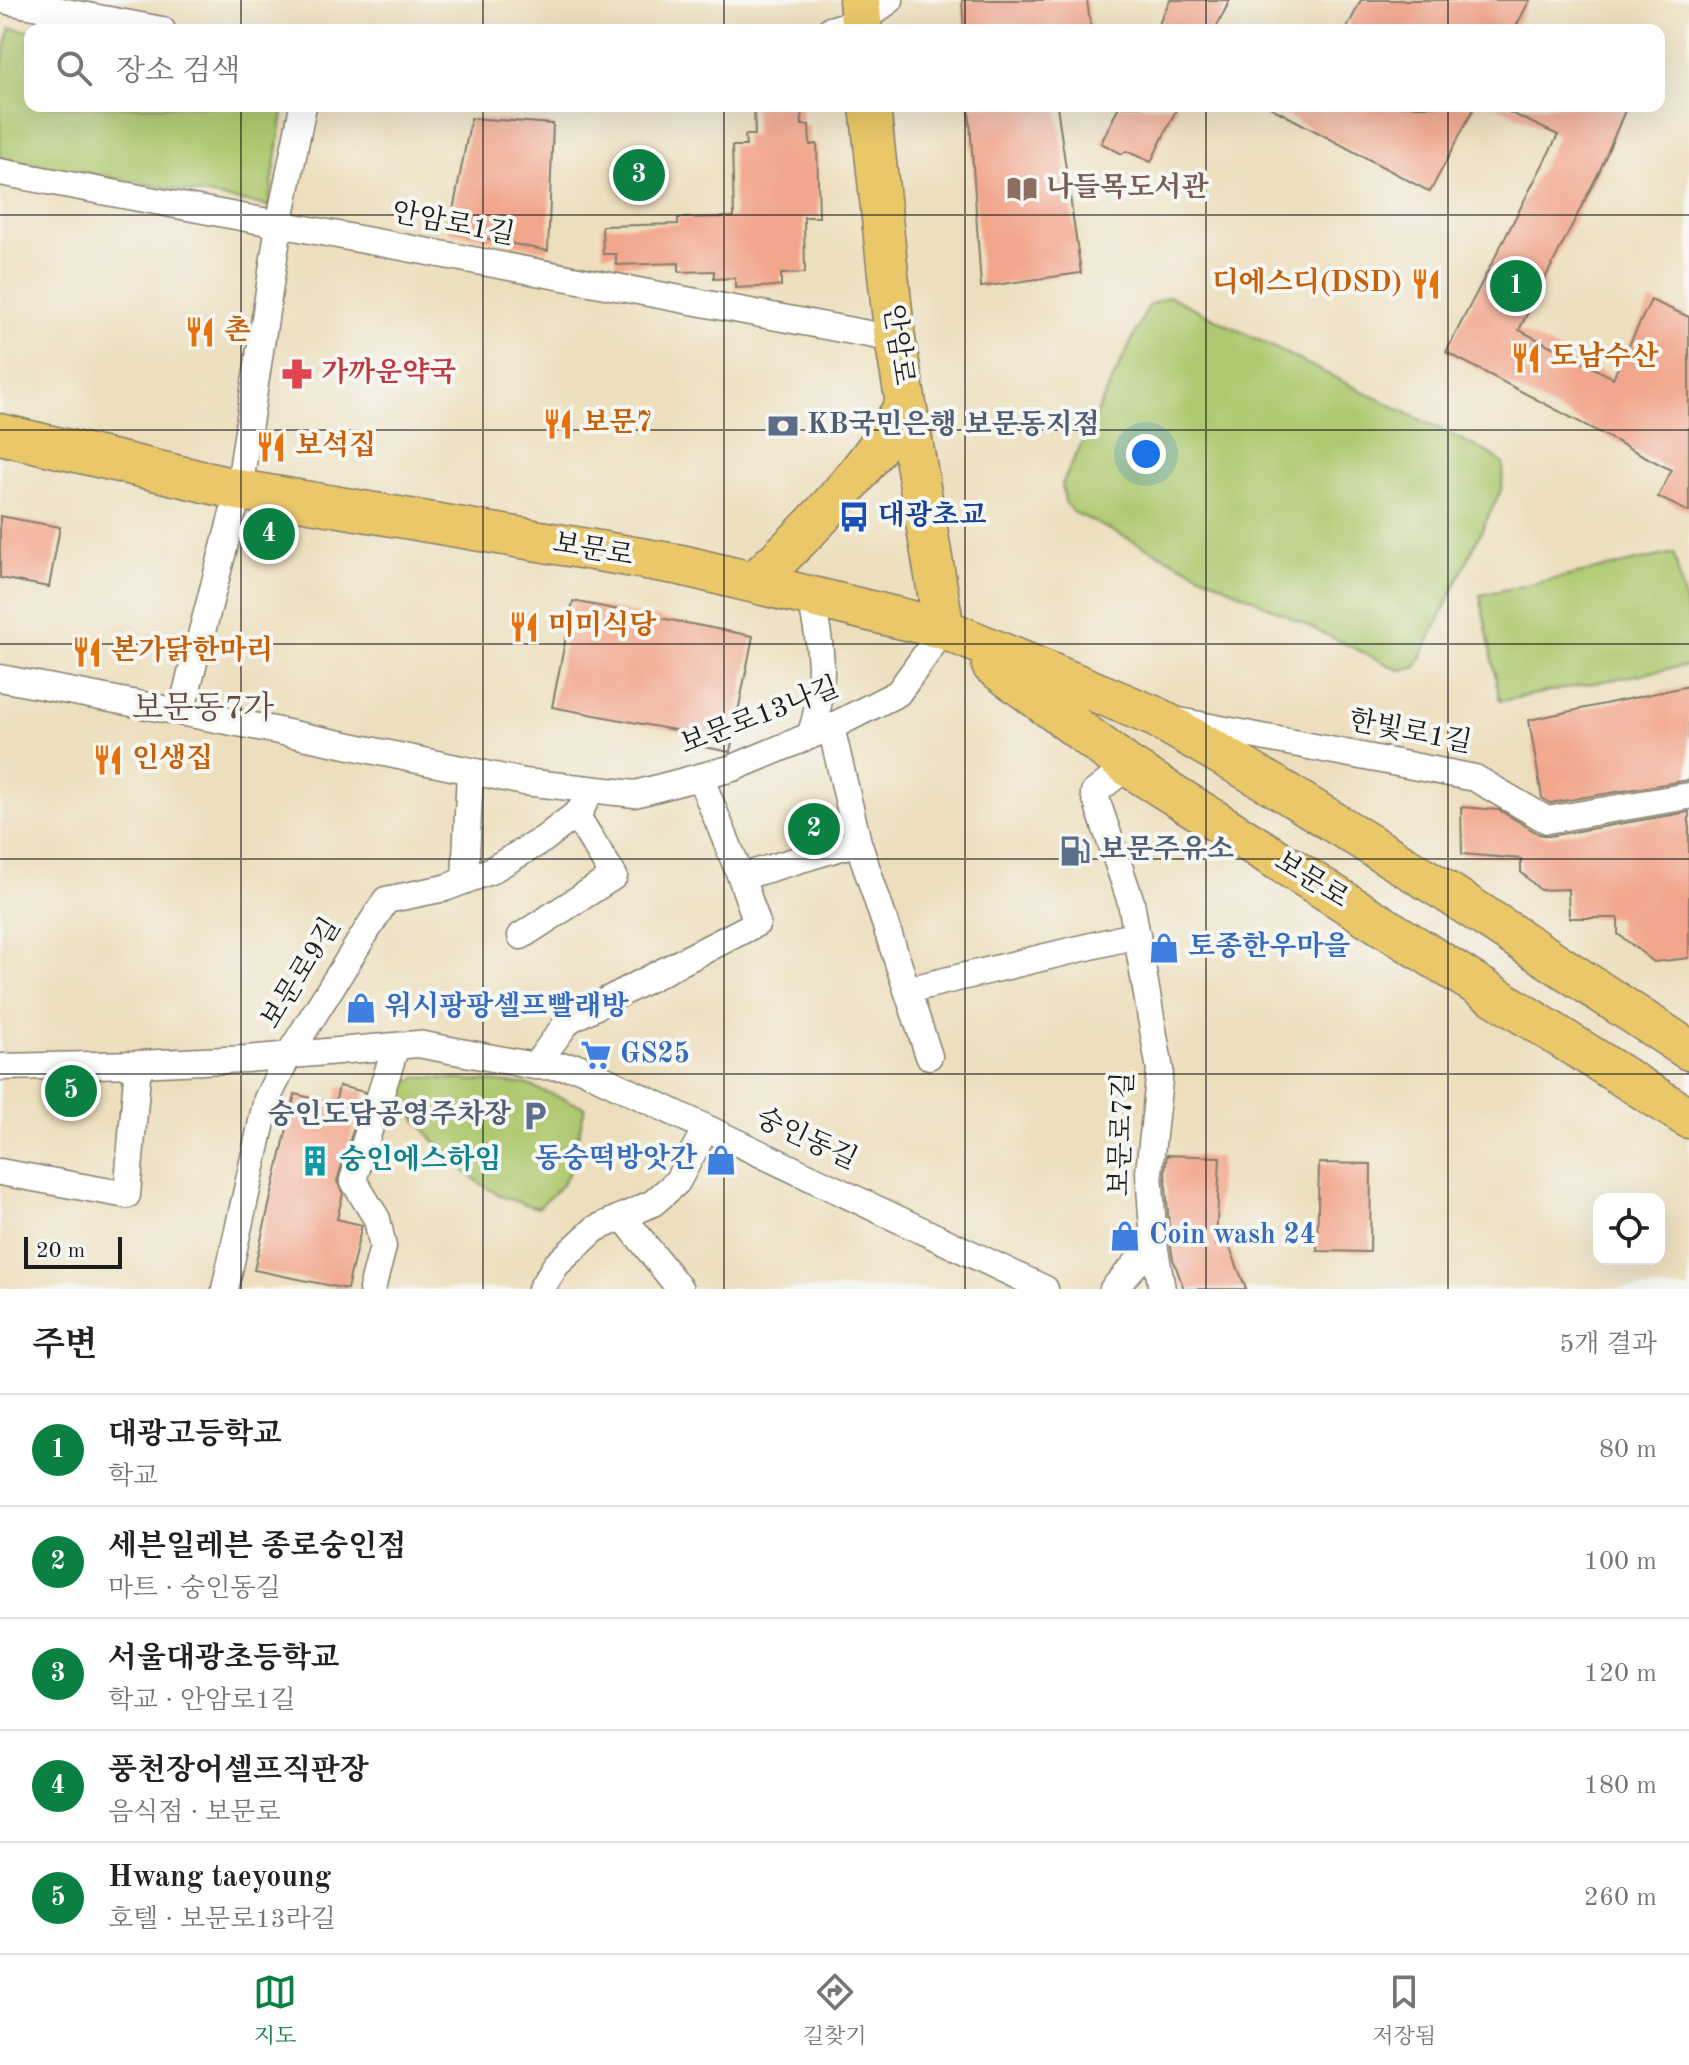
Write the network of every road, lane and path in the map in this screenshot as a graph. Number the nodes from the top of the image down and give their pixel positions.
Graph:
1 (2, 0) edge
2 (130, 24) edge
3 (302, 112) edge
4 (871, 112) edge
5 (0, 172) edge
6 (279, 225) junction
7 (895, 339) junction
8 (906, 404) junction
9 (0, 434) edge
10 (239, 490) junction
11 (754, 582) junction
12 (810, 596) junction
13 (944, 629) junction
14 (0, 678) edge
15 (181, 712) junction
16 (1156, 717) junction
17 (820, 732) junction
18 (1128, 766) junction
19 (470, 771) junction
20 (700, 777) junction
21 (591, 790) junction
22 (1689, 796) edge
23 (576, 815) junction
24 (858, 842) junction
25 (741, 877) junction
26 (465, 880) junction
27 (1137, 935) junction
28 (521, 936) dead end
29 (907, 990) junction
30 (396, 1046) junction
31 (1689, 1050) edge
32 (288, 1056) junction
33 (929, 1056) dead end
34 (138, 1064) junction
35 (535, 1066) junction
36 (0, 1067) edge
37 (1689, 1118) edge
38 (706, 1128) junction
39 (0, 1172) edge
40 (623, 1217) junction
41 (1154, 1244) junction
42 (225, 1289) edge
43 (372, 1289) edge
44 (541, 1289) edge
45 (680, 1289) edge
46 (1045, 1289) edge
47 (1113, 1289) edge
48 (1162, 1289) edge

1 - 2 street
3 - 6 street
4 - 7 main road, 안암로
5 - 6 street, 안암로1길
6 - 7 street, 안암로1길
6 - 10 street
7 - 8 main road, 안암로
8 - 11 main road
8 - 13 main road, 안암로
9 - 10 main road, 보문로
10 - 11 main road, 보문로
10 - 15 street
11 - 12 main road, 보문로
12 - 13 main road, 보문로
12 - 17 street
13 - 16 main road, 보문로
13 - 17 street, 보문로13나길
13 - 18 main road, 보문로
14 - 15 street, 보문로13나길
15 - 19 street, 보문로13나길
16 - 22 street, 한빛로1길
16 - 31 main road, 보문로
17 - 20 street, 보문로13나길
17 - 24 street
18 - 27 street, 보문로7길
18 - 37 main road, 보문로
19 - 21 street, 보문로13나길
19 - 26 street
20 - 21 street, 보문로13나길
20 - 25 street
21 - 23 street, 보문로9길
23 - 26 street, 보문로9길
23 - 28 street
24 - 25 street
24 - 29 street
25 - 35 street
26 - 32 street, 보문로9길
27 - 29 street
27 - 41 street, 보문로7길
29 - 33 street
30 - 32 street, 숭인동길
30 - 35 street, 숭인동길
30 - 43 street
32 - 34 street, 숭인동길
32 - 42 street, 보문로9길
34 - 36 street, 숭인동길
34 - 39 street
35 - 38 street, 숭인동길
38 - 40 street
38 - 46 street, 숭인동길
40 - 44 street
40 - 45 street
41 - 47 street
41 - 48 street, 보문로7길

